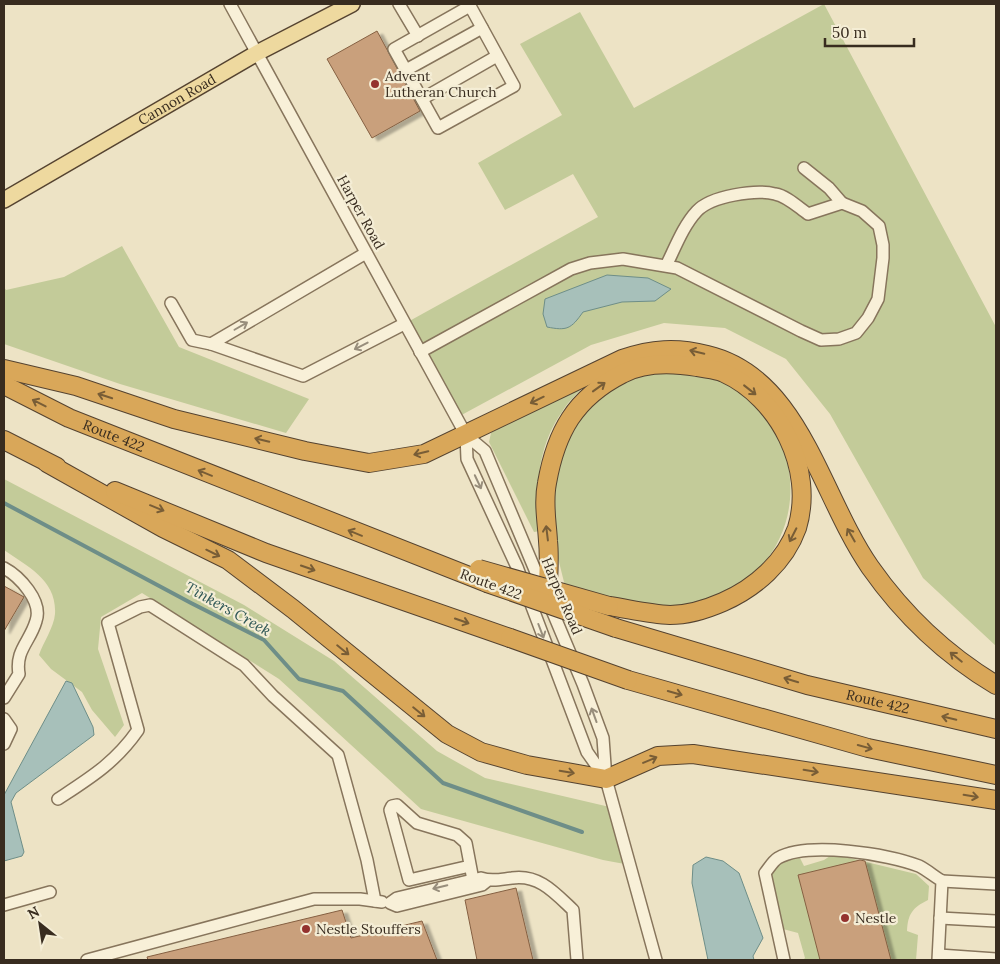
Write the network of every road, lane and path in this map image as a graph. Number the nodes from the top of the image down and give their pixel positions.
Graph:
1 (230, 4) edge
2 (352, 4) edge
3 (399, 4) edge
4 (469, 5) edge
5 (482, 28) junction
6 (418, 36) junction
7 (257, 53) junction
8 (497, 56) junction
9 (406, 70) junction
10 (422, 99) junction
11 (804, 168) dead end
12 (4, 200) edge
13 (842, 203) junction
14 (366, 253) junction
15 (666, 266) junction
16 (171, 303) dead end
17 (404, 324) junction
18 (211, 344) junction
19 (420, 352) junction
20 (4, 369) edge
21 (4, 385) edge
22 (466, 435) junction
23 (4, 440) edge
24 (48, 463) junction
25 (4, 568) edge
26 (483, 576) junction
27 (548, 599) junction
28 (996, 684) edge
29 (4, 698) edge
30 (4, 719) edge
31 (996, 729) edge
32 (4, 744) edge
33 (996, 775) edge
34 (606, 779) junction
35 (58, 800) dead end
36 (996, 800) edge
37 (470, 866) junction
38 (473, 880) junction
39 (487, 881) junction
40 (942, 881) junction
41 (996, 884) edge
42 (50, 892) dead end
43 (375, 901) junction
44 (390, 903) junction
45 (4, 905) edge
46 (940, 918) junction
47 (996, 921) edge
48 (939, 957) edge
49 (996, 959) edge
50 (87, 960) edge
51 (577, 960) edge
52 (656, 960) edge
53 (784, 960) edge

1 - 7 street, Harper Road
2 - 7 main road, Cannon Road
3 - 6 street
4 - 5 street
4 - 6 street
5 - 8 street
5 - 9 street
6 - 9 street
7 - 12 main road, Cannon Road
7 - 14 street, Harper Road
8 - 10 street
8 - 10 street
9 - 10 street
11 - 13 street
13 - 15 street
13 - 15 street
14 - 17 street, Harper Road
18 -> 14 street
15 - 19 street
16 - 18 street
17 -> 18 street
17 - 19 street, Harper Road
19 - 22 street, Harper Road
22 -> 20 highway
26 -> 21 highway, Route 422
22 - 27 street, Harper Road
28 -> 22 highway
22 -> 34 street, Harper Road
23 - 24 highway
24 -> 33 highway, bridge
24 -> 34 highway
25 - 29 street
27 -> 26 highway, bridge
31 -> 26 highway, Route 422, bridge
34 -> 27 street, Harper Road
30 - 32 street
34 -> 36 highway
34 - 52 street, Harper Road
35 - 43 street
37 - 37 street
37 - 38 street
38 - 39 street
38 -> 44 street
39 - 44 street
39 - 51 street
40 - 41 street
40 - 46 street
40 - 53 street
42 - 45 street
43 - 44 street
43 - 50 street
46 - 47 street
46 - 48 street
48 - 49 street

